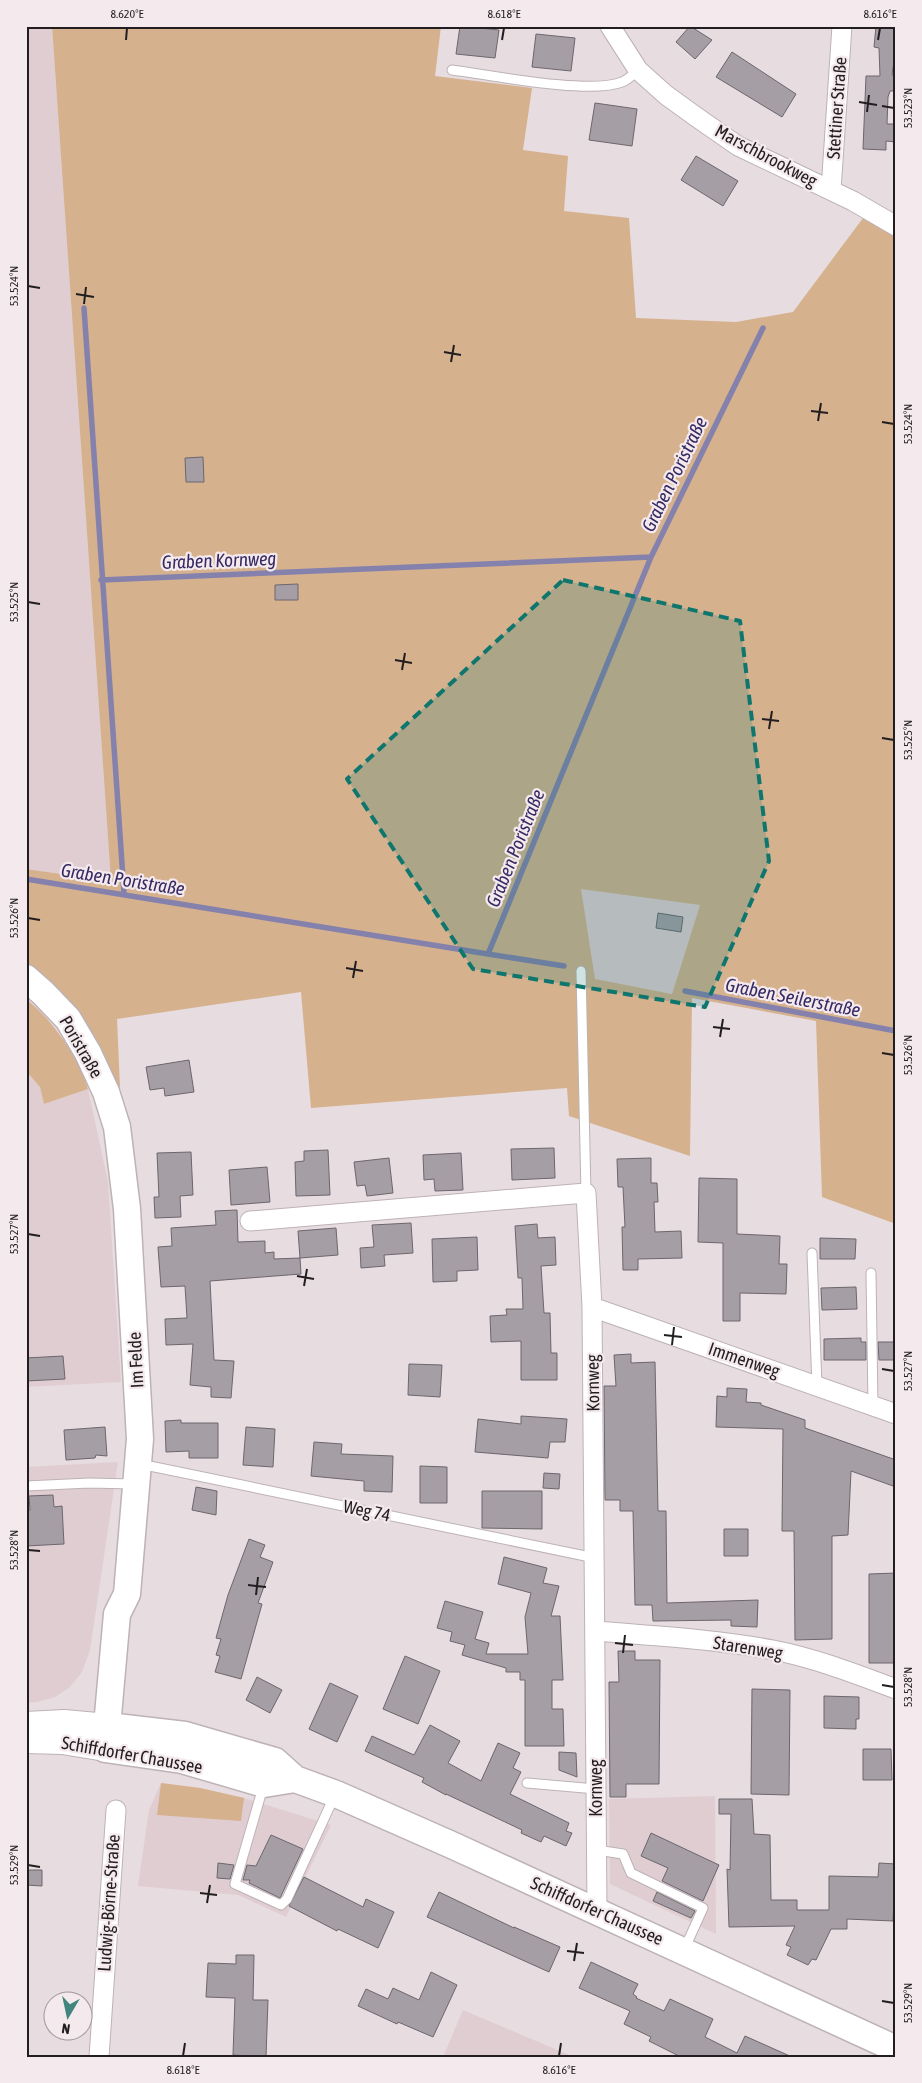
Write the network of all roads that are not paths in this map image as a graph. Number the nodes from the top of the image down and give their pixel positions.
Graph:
1 (610, 26) edge
2 (842, 26) edge
3 (452, 70) dead end
4 (638, 70) junction
5 (831, 190) junction
6 (896, 226) edge
7 (582, 971) dead end
8 (26, 978) edge
9 (117, 1127) joint
10 (586, 1193) junction
11 (250, 1221) dead end
12 (812, 1253) dead end
13 (871, 1273) dead end
14 (592, 1307) junction
15 (817, 1386) junction
16 (873, 1406) junction
17 (896, 1414) edge
18 (137, 1474) junction
19 (26, 1486) edge
20 (595, 1558) junction
21 (596, 1631) junction
22 (896, 1690) edge
23 (26, 1724) edge
24 (114, 1738) junction
25 (26, 1741) edge
26 (295, 1779) junction
27 (527, 1783) dead end
28 (264, 1784) junction
29 (596, 1789) junction
30 (336, 1794) junction
31 (116, 1810) dead end
32 (597, 1850) junction
33 (597, 1910) junction
34 (684, 1950) junction
35 (896, 2049) edge
36 (99, 2057) edge

1 - 4 street, Marschbrookweg
2 - 5 street, Stettiner Straße
3 - 4 lane
4 - 5 street, Marschbrookweg
5 - 6 street, Marschbrookweg
7 - 10 lane
8 - 9 main road, Poristraße
9 - 18 main road, Im Felde
10 - 11 street
10 - 14 street, Kornweg
12 - 15 lane
13 - 16 lane
14 - 15 street, Immenweg
14 - 20 street, Kornweg
15 - 16 street, Immenweg
16 - 17 street, Immenweg
18 - 19 lane, Weg 74
18 - 20 lane, Weg 74
18 - 24 main road, Im Felde
20 - 21 street, Kornweg
21 - 22 street, Starenweg
21 - 29 street, Kornweg
23 - 24 street, Schiffdorfer Chaussee
24 - 25 street, Schiffdorfer Chaussee
24 - 26 main road, Schiffdorfer Chaussee
24 - 28 main road, Schiffdorfer Chaussee
26 - 28 main road, Schiffdorfer Chaussee
26 - 30 main road, Schiffdorfer Chaussee
27 - 29 lane
28 - 30 lane
29 - 32 street, Kornweg
30 - 33 main road, Schiffdorfer Chaussee
31 - 36 street, Ludwig-Börne-Straße
32 - 33 street, Kornweg
32 - 34 lane
33 - 34 main road, Schiffdorfer Chaussee
34 - 35 main road, Schiffdorfer Chaussee

